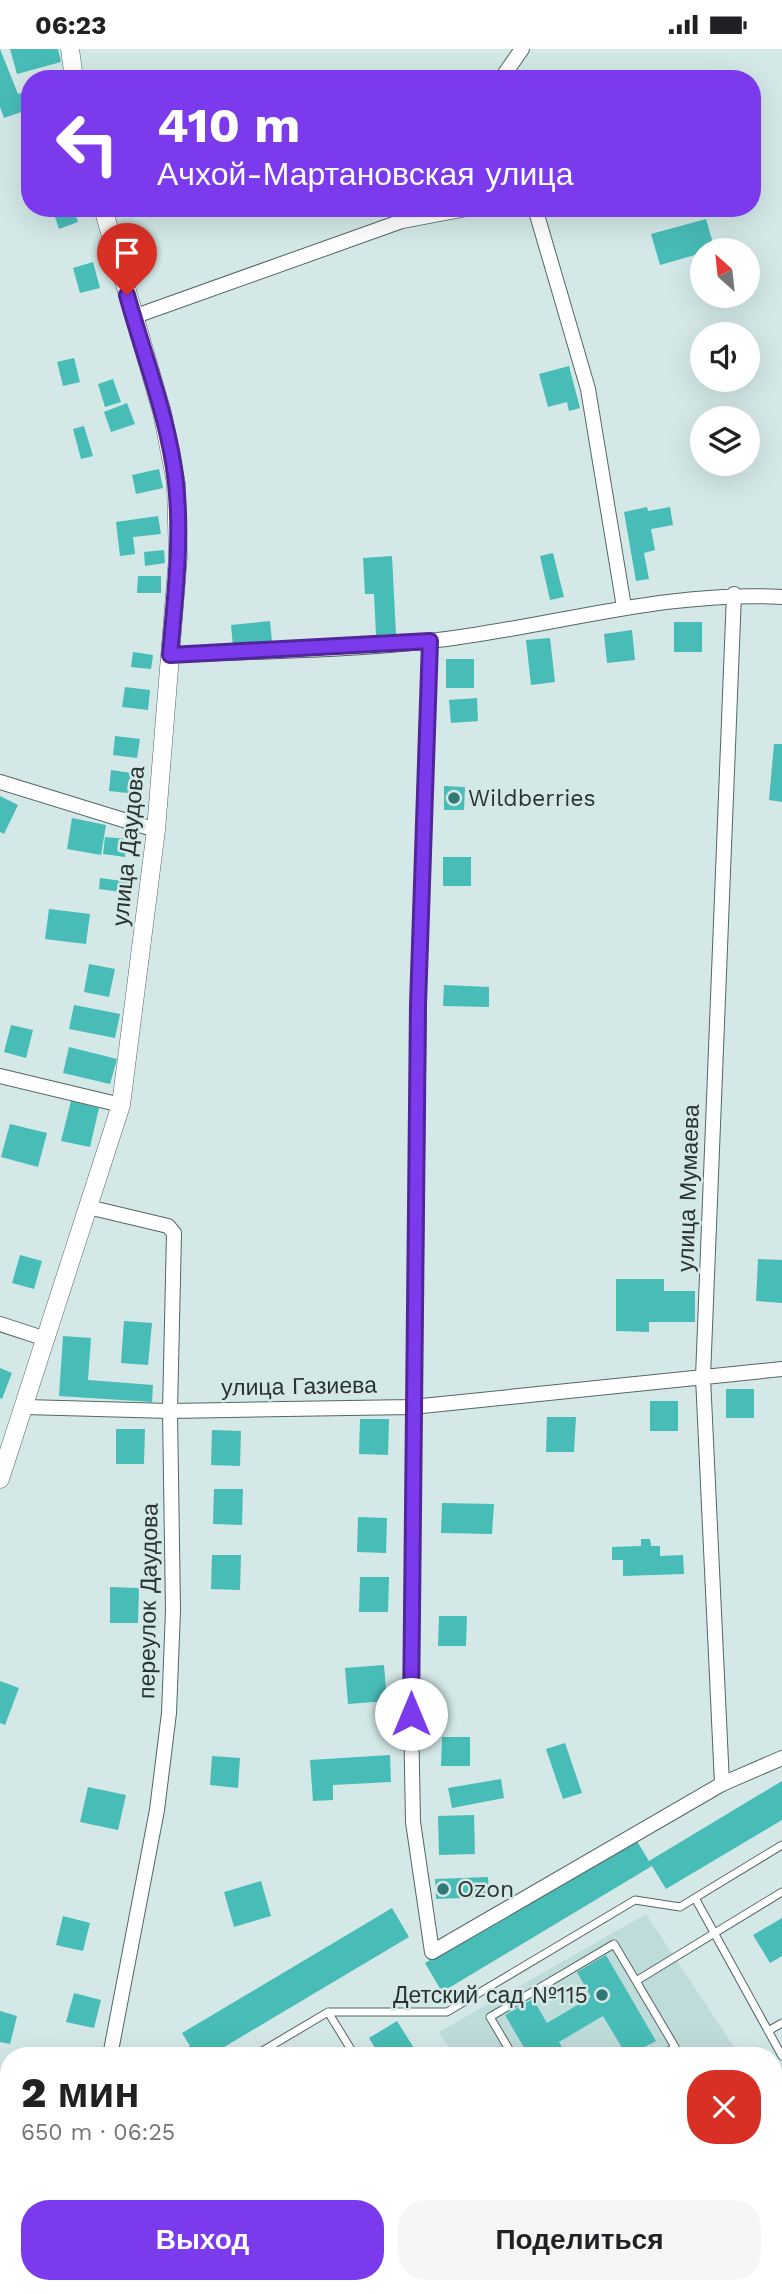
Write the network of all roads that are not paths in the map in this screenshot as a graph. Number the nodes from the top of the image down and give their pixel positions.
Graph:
1 (70, 49) edge
2 (522, 49) edge
3 (73, 70) edge
4 (507, 70) edge
5 (105, 217) edge
6 (399, 217) edge
7 (538, 217) edge
8 (133, 317) junction
9 (734, 594) junction
10 (782, 597) edge
11 (624, 607) junction
12 (430, 641) junction
13 (170, 655) junction
14 (0, 782) edge
15 (156, 829) junction
16 (0, 1076) edge
17 (121, 1105) junction
18 (88, 1207) junction
19 (0, 1324) edge
20 (46, 1339) junction
21 (782, 1369) edge
22 (703, 1377) junction
23 (25, 1407) junction
24 (412, 1407) junction
25 (170, 1411) junction
26 (0, 1479) edge
27 (782, 1758) edge
28 (722, 1784) junction
29 (782, 1846) edge
30 (782, 1892) edge
31 (695, 1898) junction
32 (715, 1934) junction
33 (636, 1981) junction
34 (328, 2012) junction
35 (782, 2023) edge
36 (768, 2031) junction
37 (112, 2047) edge
38 (269, 2047) edge
39 (349, 2047) edge
40 (508, 2047) edge
41 (676, 2047) edge
42 (777, 2047) edge

1 - 3 street
2 - 4 street
5 - 8 street, улица Даудова
6 - 8 street
7 - 11 street
8 - 13 street, улица Даудова
9 - 10 street
9 - 11 street
9 - 22 street, улица Мумаева
11 - 12 street
12 - 13 street
12 - 24 street
13 - 15 street, улица Даудова
14 - 15 street
15 - 17 street, улица Даудова
16 - 17 street
17 - 18 street, улица Даудова
18 - 20 street, улица Даудова
18 - 25 street, переулок Даудова
19 - 20 street
20 - 23 street, улица Даудова
21 - 22 street, улица Газиева
22 - 24 street, улица Газиева
22 - 28 street, улица Мумаева
23 - 25 street, улица Газиева
23 - 26 street, улица Даудова
24 - 25 street, улица Газиева
24 - 28 street
25 - 37 street, переулок Даудова
27 - 28 street
29 - 31 lane
30 - 32 lane
31 - 32 lane
31 - 34 lane
32 - 33 lane
32 - 36 lane
33 - 40 lane
33 - 41 lane
34 - 38 lane
34 - 39 lane
35 - 36 lane
36 - 42 lane

